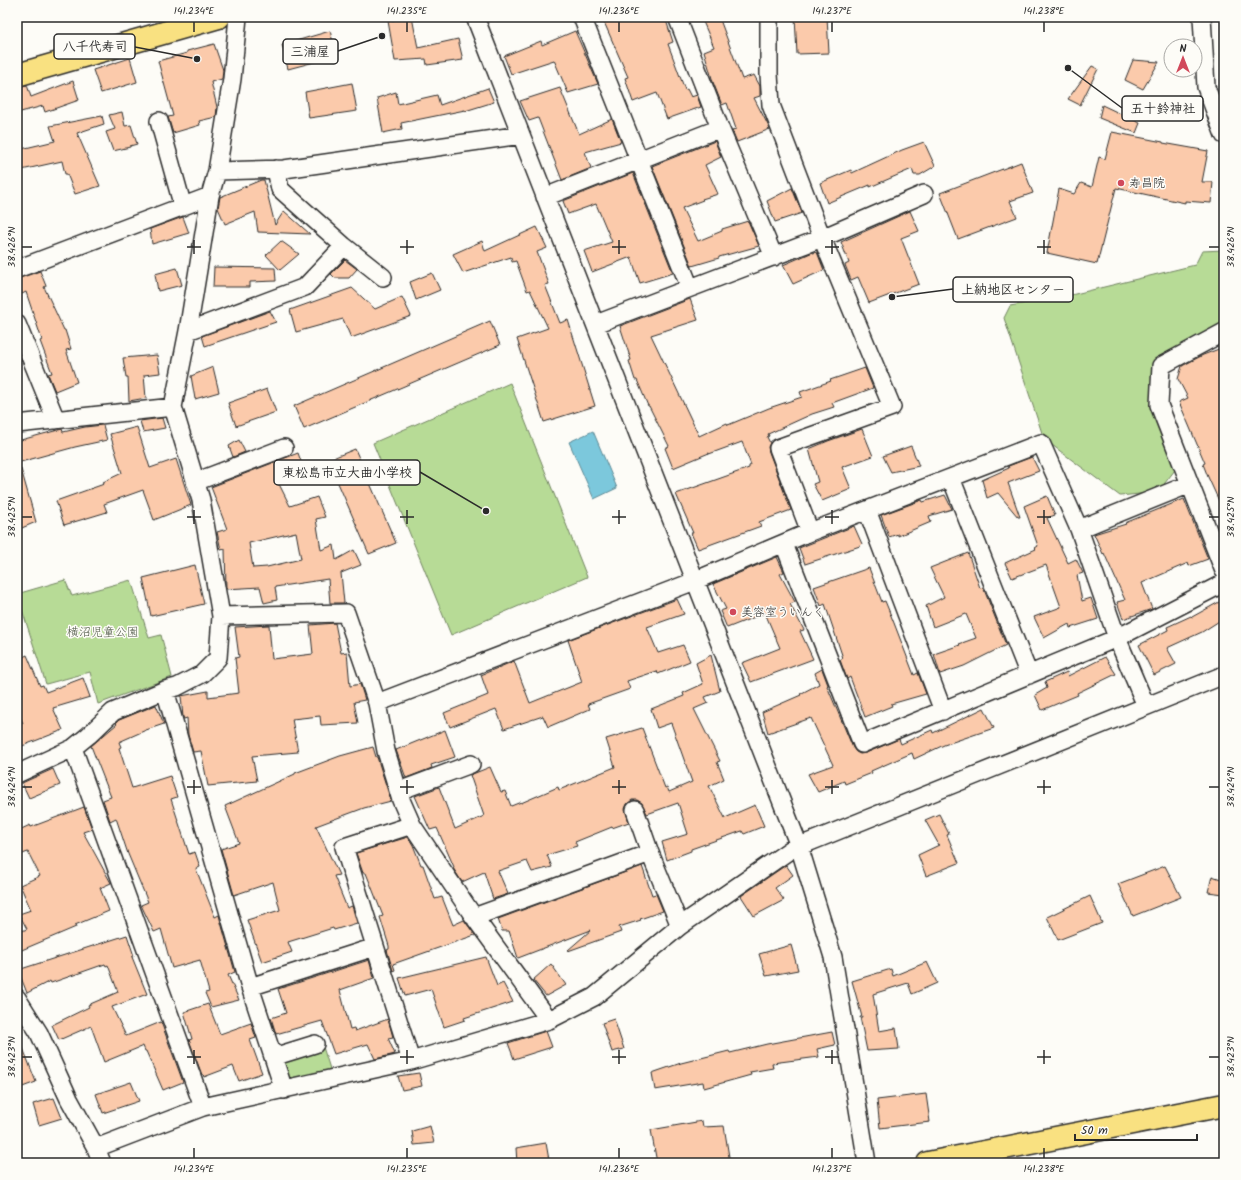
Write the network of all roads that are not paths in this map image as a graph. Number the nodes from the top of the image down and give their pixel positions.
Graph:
1 (219, 17) edge
2 (238, 17) edge
3 (475, 17) edge
4 (582, 17) edge
5 (677, 17) edge
6 (769, 17) edge
7 (1202, 17) edge
8 (178, 22) edge
9 (17, 75) edge
10 (159, 121) dead end
11 (720, 128) junction
12 (521, 134) junction
13 (1224, 135) edge
14 (639, 160) junction
15 (276, 169) junction
16 (217, 171) junction
17 (924, 194) dead end
18 (210, 196) junction
19 (545, 197) junction
20 (183, 207) junction
21 (822, 238) junction
22 (344, 246) junction
23 (774, 257) junction
24 (17, 269) edge
25 (383, 277) dead end
26 (690, 288) junction
27 (17, 324) edge
28 (596, 324) junction
29 (188, 331) junction
30 (1224, 332) edge
31 (173, 407) junction
32 (56, 420) junction
33 (17, 424) edge
34 (284, 448) dead end
35 (951, 478) junction
36 (195, 482) junction
37 (1190, 484) junction
38 (867, 510) junction
39 (1079, 528) junction
40 (810, 532) junction
41 (784, 544) junction
42 (1224, 571) edge
43 (696, 581) junction
44 (1224, 583) edge
45 (221, 616) junction
46 (1118, 638) junction
47 (1029, 675) junction
48 (1224, 675) edge
49 (165, 690) junction
50 (377, 703) junction
51 (1146, 706) junction
52 (943, 711) junction
53 (73, 748) junction
54 (471, 764) dead end
55 (17, 774) edge
56 (398, 790) junction
57 (635, 810) dead end
58 (412, 824) junction
59 (799, 846) junction
60 (650, 853) junction
61 (474, 917) junction
62 (680, 926) junction
63 (375, 947) junction
64 (250, 987) junction
65 (17, 998) edge
66 (23, 1019) edge
67 (549, 1020) junction
68 (316, 1044) dead end
69 (273, 1057) junction
70 (412, 1061) junction
71 (284, 1090) junction
72 (1224, 1105) edge
73 (204, 1107) junction
74 (99, 1155) edge
75 (867, 1163) edge
76 (928, 1163) edge

1 - 8 main road
2 - 16 street
3 - 12 street
4 - 14 street
5 - 11 street
6 - 21 street
7 - 13 street
8 - 9 main road
10 - 20 street
11 - 14 street
11 - 23 street
12 - 15 street
12 - 19 street
14 - 19 street
14 - 26 street
15 - 16 street
15 - 22 street
16 - 18 street
17 - 21 street
18 - 20 street
18 - 29 street
19 - 28 street
20 - 24 street
21 - 23 street
21 - 40 street
22 - 25 street
22 - 29 street
23 - 26 street
26 - 28 street
27 - 32 street
28 - 43 street
29 - 31 street
30 - 37 street
31 - 32 street
31 - 36 street
32 - 33 street
34 - 36 street
35 - 38 street
35 - 39 street
35 - 47 street
36 - 45 street
37 - 39 street
37 - 42 street
38 - 40 street
38 - 52 street
39 - 46 street
40 - 41 street
41 - 43 street
41 - 52 street
43 - 50 street
43 - 59 street
44 - 46 street
45 - 49 street
45 - 50 street
46 - 47 street
46 - 51 street
47 - 52 street
48 - 51 street
49 - 53 street
49 - 64 street
50 - 56 street
51 - 59 street
53 - 55 street
53 - 73 street
54 - 56 street
56 - 58 street
57 - 60 street
58 - 61 street
58 - 63 street
59 - 62 street
59 - 75 street
60 - 61 street
60 - 62 street
61 - 67 street
62 - 67 street
63 - 64 street
63 - 70 street
64 - 69 street
65 - 66 street
66 - 74 street
67 - 70 street
68 - 69 street
69 - 71 street
70 - 71 street
71 - 73 street
72 - 76 main road
73 - 74 street

